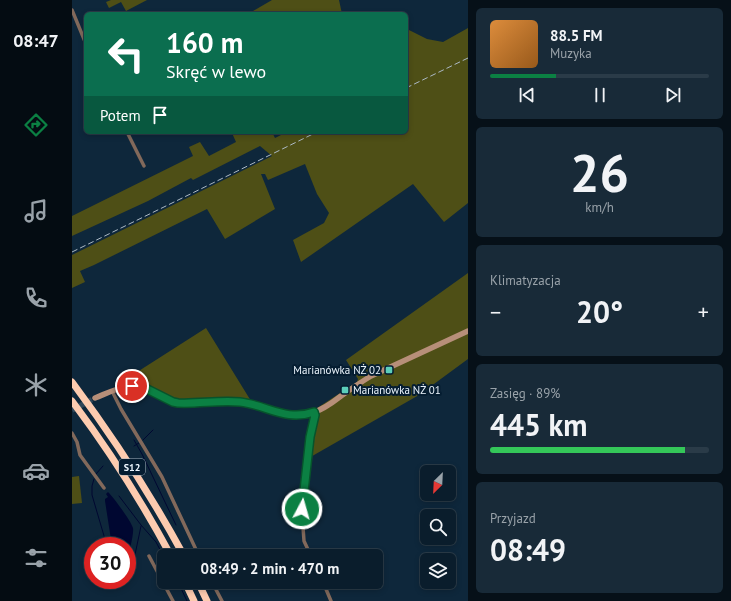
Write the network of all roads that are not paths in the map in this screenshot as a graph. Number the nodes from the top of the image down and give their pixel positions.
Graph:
1 (72, 10) edge
2 (84, 39) edge
3 (128, 134) edge
4 (144, 166) dead end
5 (468, 330) edge
6 (72, 382) edge
7 (112, 391) junction
8 (95, 398) tunnel mouth
9 (72, 401) edge
10 (314, 412) junction
11 (72, 433) edge
12 (104, 488) dead end
13 (167, 549) edge
14 (180, 549) edge
15 (196, 549) edge
16 (308, 549) edge
17 (149, 556) dead end
18 (188, 589) edge
19 (201, 589) edge
20 (216, 589) edge
21 (326, 589) edge
22 (173, 601) edge
23 (194, 601) edge
24 (207, 601) edge
25 (222, 601) edge
26 (331, 601) edge

1 - 2 street
3 - 4 street
5 - 10 street
6 - 14 highway, S12
7 - 8 street
7 - 10 street
7 - 15 street
9 - 13 highway, S12
10 - 16 street
11 - 12 street
17 - 22 street
18 - 23 highway
19 - 24 highway
20 - 25 street
21 - 26 street

